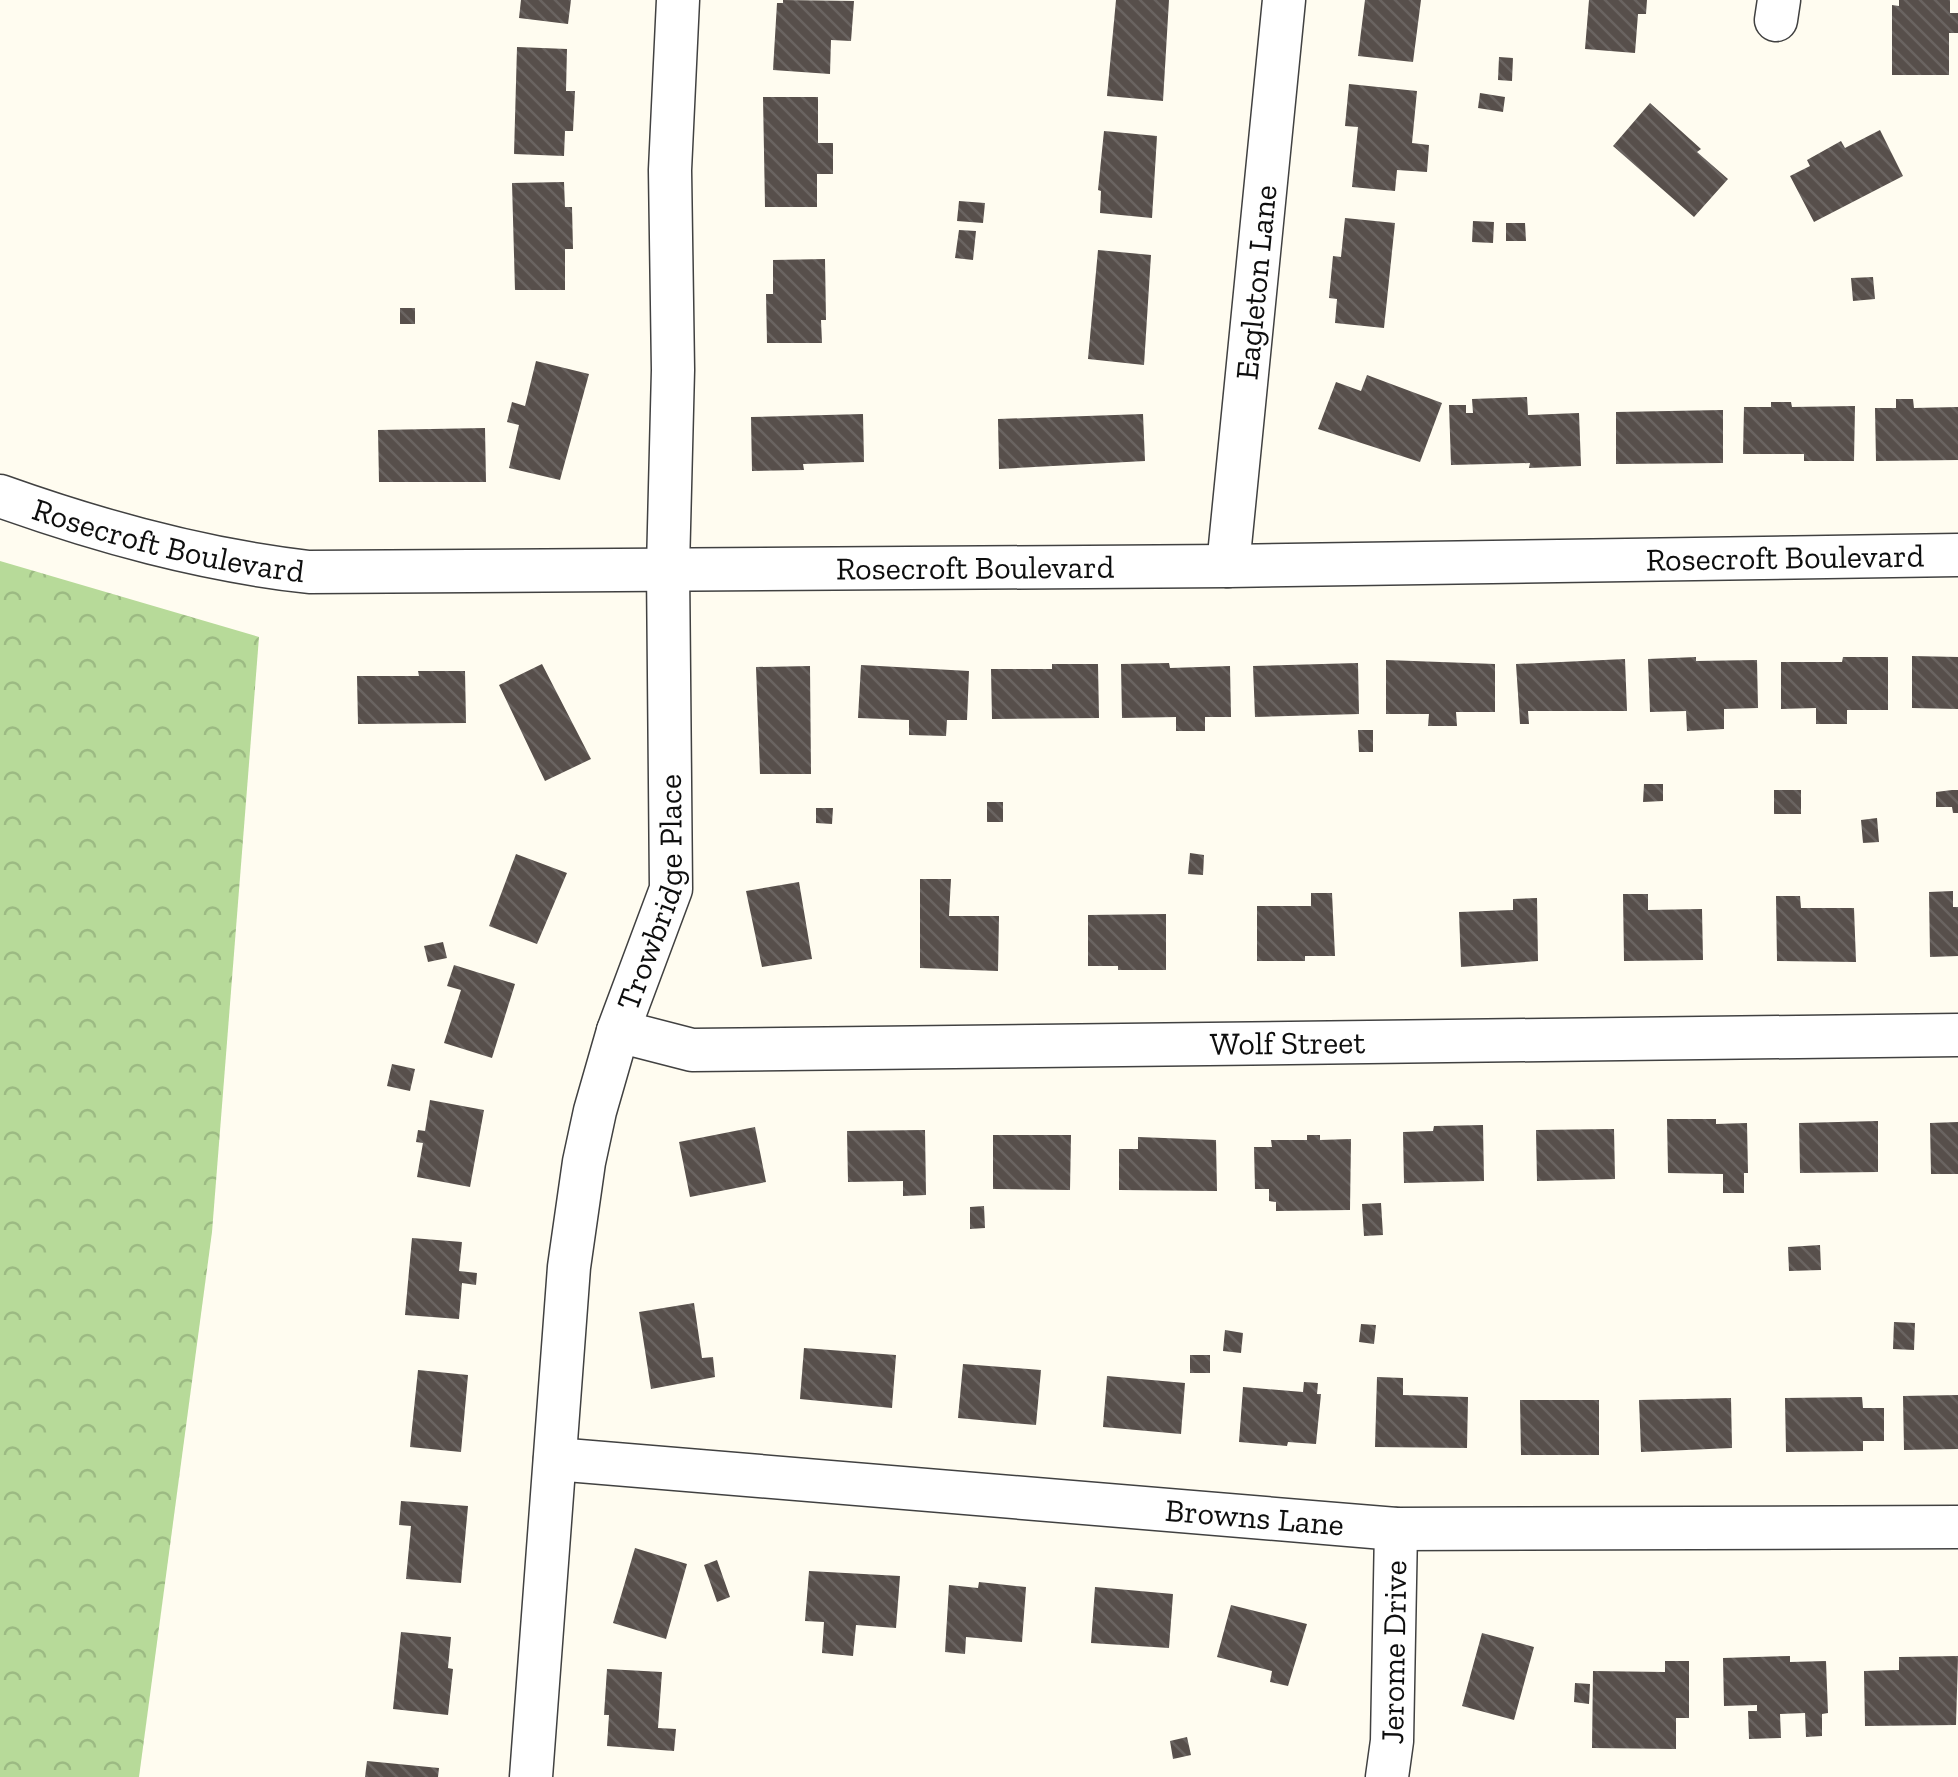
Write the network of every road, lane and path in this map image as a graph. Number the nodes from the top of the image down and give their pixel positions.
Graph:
1 (678, 0) edge
2 (1284, 0) edge
3 (0, 496) edge
4 (1958, 556) edge
5 (1228, 566) junction
6 (668, 567) junction
7 (618, 1031) junction
8 (1958, 1035) edge
9 (555, 1459) junction
10 (1958, 1526) edge
11 (1396, 1528) junction
12 (530, 1777) edge
13 (1387, 1777) edge

1 - 6 street, Trowbridge Place
2 - 5 street, Eagleton Lane
3 - 6 street, Rosecroft Boulevard
4 - 5 street, Rosecroft Boulevard
5 - 6 street, Rosecroft Boulevard
6 - 7 street, Trowbridge Place
7 - 8 street, Wolf Street
7 - 9 street, Trowbridge Place
9 - 11 street, Browns Lane
9 - 12 street, Trowbridge Place
10 - 11 street, Browns Lane
11 - 13 street, Jerome Drive

